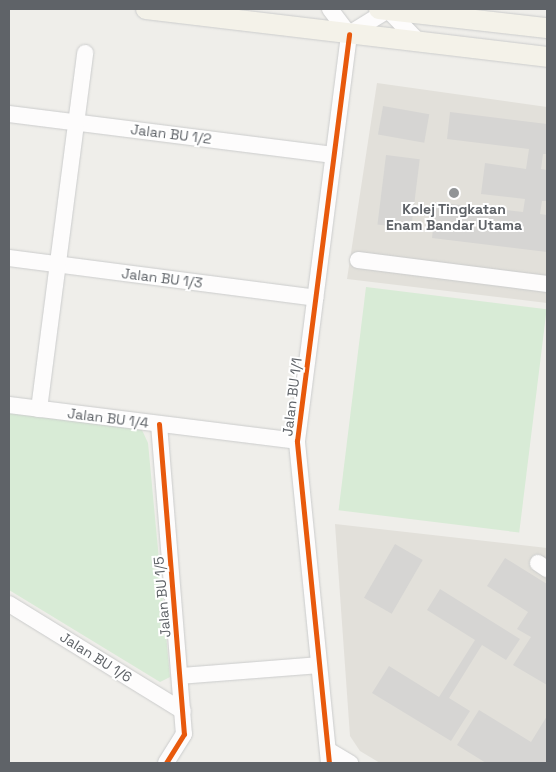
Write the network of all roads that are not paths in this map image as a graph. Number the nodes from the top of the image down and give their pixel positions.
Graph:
1 (146, 9) edge
2 (330, 9) edge
3 (385, 9) edge
4 (547, 28) edge
5 (349, 34) junction
6 (419, 42) junction
7 (85, 53) dead end
8 (547, 57) edge
9 (9, 114) edge
10 (76, 122) junction
11 (333, 155) junction
12 (9, 258) edge
13 (358, 260) dead end
14 (57, 265) junction
15 (547, 284) edge
16 (315, 298) junction
17 (9, 405) edge
18 (39, 409) junction
19 (159, 424) junction
20 (297, 441) junction
21 (9, 604) edge
22 (319, 665) junction
23 (180, 676) junction
24 (183, 711) junction
25 (328, 757) edge
26 (166, 763) edge
27 (350, 763) edge

1 - 5 main road
2 - 5 street
3 - 4 main road
3 - 5 street
3 - 6 street
5 - 6 main road
5 - 11 street, Jalan BU 1/1
6 - 8 main road
7 - 10 street
9 - 10 street, Jalan BU 1/2
10 - 11 street, Jalan BU 1/2
10 - 14 street
11 - 16 street, Jalan BU 1/1
12 - 14 street, Jalan BU 1/3
13 - 15 street
14 - 16 street, Jalan BU 1/3
14 - 18 street
16 - 20 street, Jalan BU 1/1
17 - 18 street, Jalan BU 1/4
18 - 19 street, Jalan BU 1/4
19 - 20 street, Jalan BU 1/4
19 - 23 street, Jalan BU 1/5
20 - 22 street, Jalan BU 1/1
21 - 24 street, Jalan BU 1/6
22 - 23 street
22 - 25 street, Jalan BU 1/1
23 - 24 street, Jalan BU 1/5
24 - 26 street, Jalan BU 1/5
25 - 27 street

